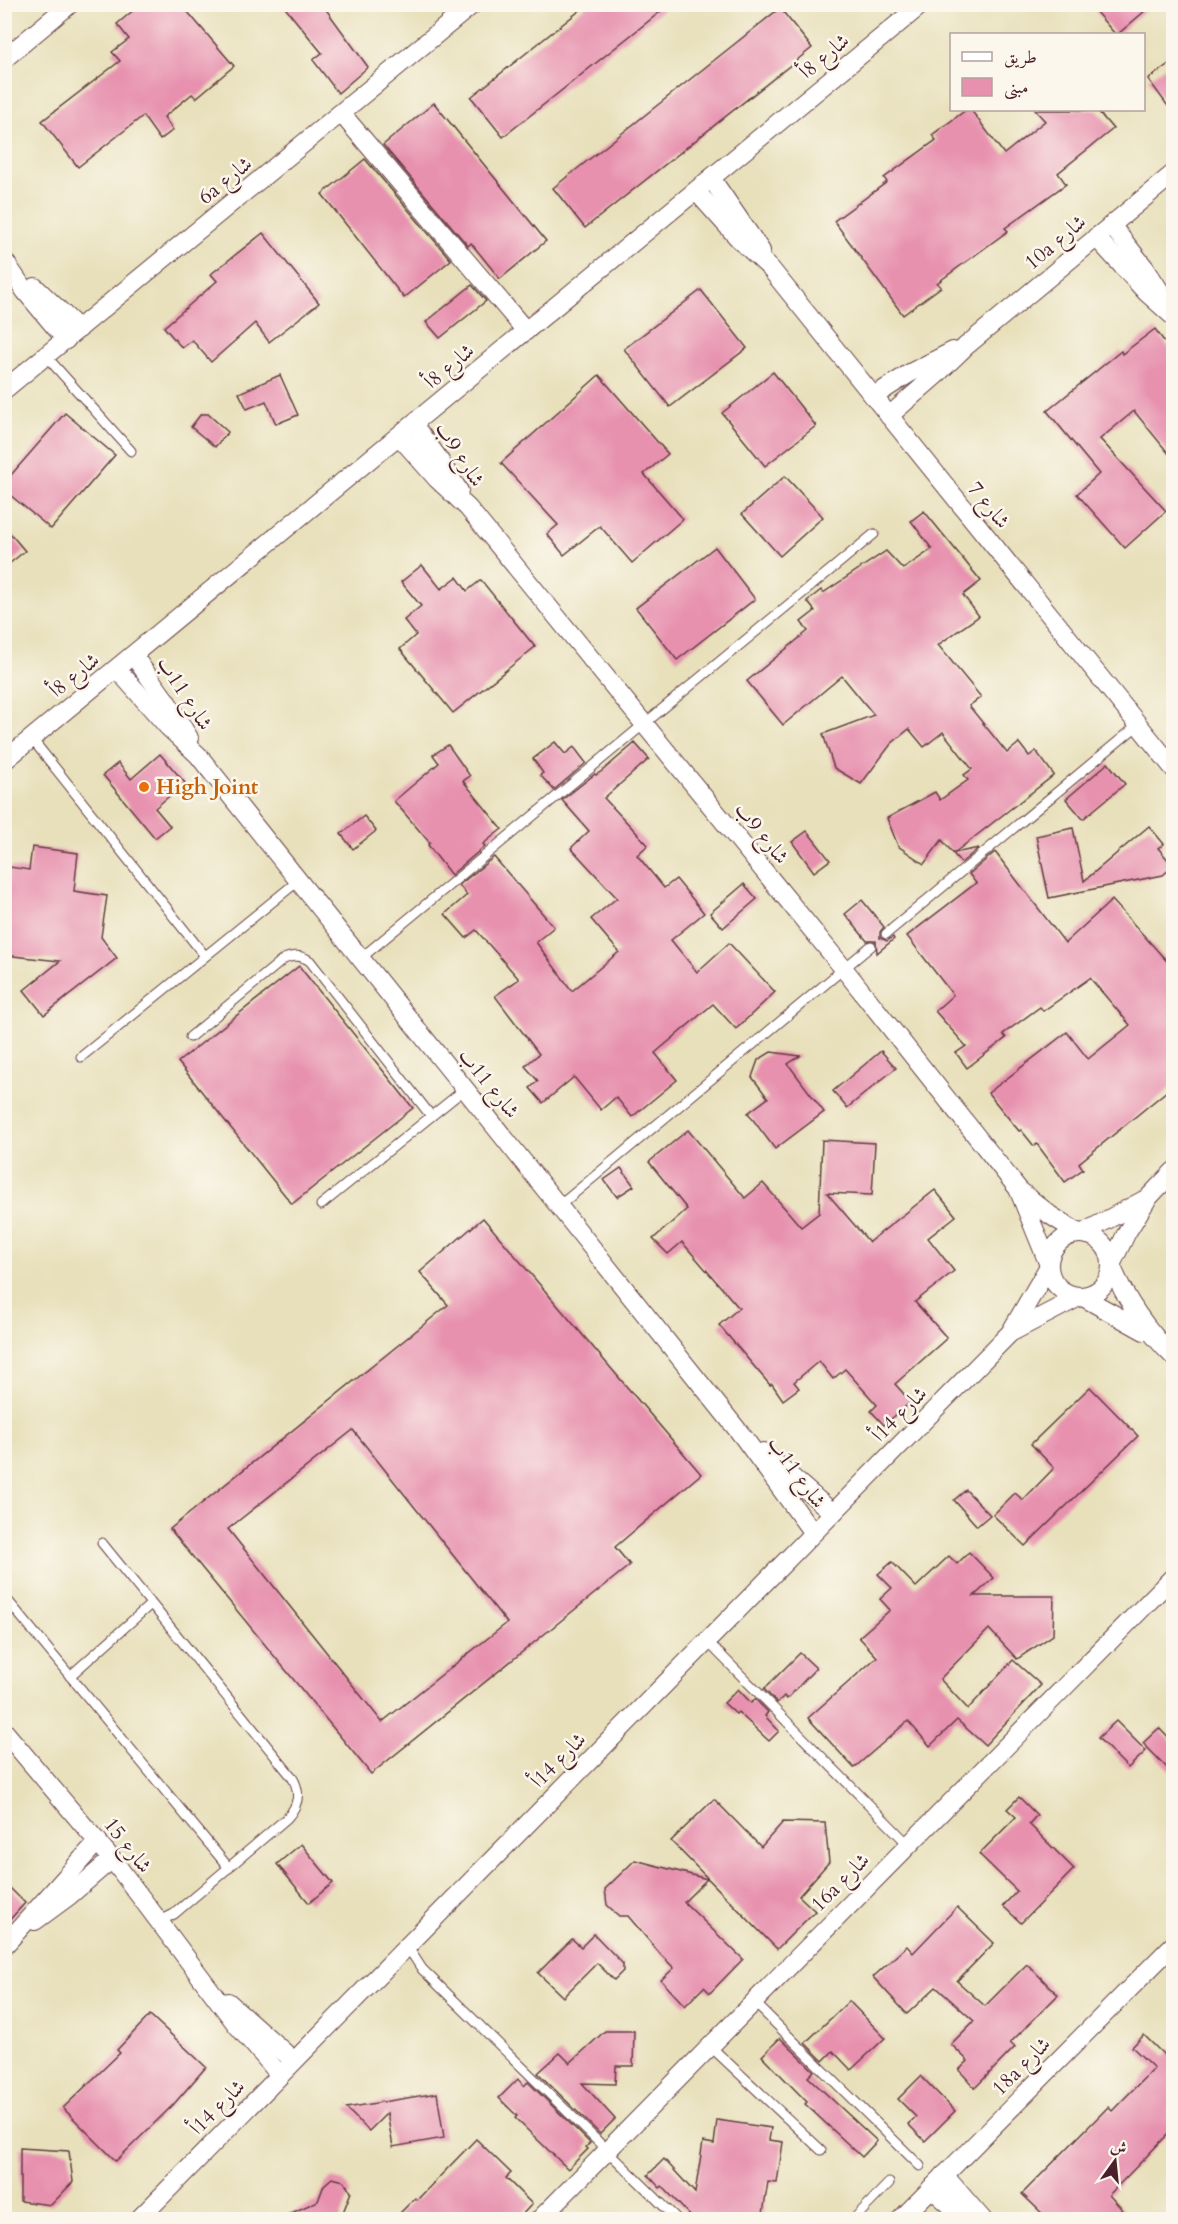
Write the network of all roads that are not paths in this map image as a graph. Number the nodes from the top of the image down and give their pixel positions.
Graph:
1 (70, 4) edge
2 (473, 4) edge
3 (922, 4) edge
4 (4, 59) edge
5 (341, 113) junction
6 (1173, 173) edge
7 (711, 178) junction
8 (696, 191) junction
9 (1111, 225) junction
10 (1096, 237) junction
11 (6, 262) edge
12 (770, 268) junction
13 (1173, 316) edge
14 (526, 331) junction
15 (72, 334) junction
16 (966, 346) junction
17 (46, 356) junction
18 (4, 390) edge
19 (874, 396) junction
20 (889, 416) junction
21 (406, 430) junction
22 (131, 451) dead end
23 (874, 534) dead end
24 (134, 655) junction
25 (117, 669) junction
26 (644, 724) junction
27 (1138, 725) junction
28 (32, 739) junction
29 (198, 756) junction
30 (4, 761) edge
31 (1173, 769) edge
32 (298, 881) junction
33 (886, 933) dead end
34 (871, 946) dead end
35 (205, 956) junction
36 (361, 958) junction
37 (844, 969) junction
38 (190, 1037) dead end
39 (81, 1057) dead end
40 (465, 1089) junction
41 (431, 1116) junction
42 (1173, 1171) edge
43 (1019, 1190) junction
44 (1148, 1198) junction
45 (321, 1204) dead end
46 (559, 1206) junction
47 (1081, 1234) junction
48 (1111, 1265) junction
49 (1049, 1266) junction
50 (1080, 1296) junction
51 (1010, 1333) junction
52 (1151, 1335) junction
53 (1173, 1357) edge
54 (744, 1438) junction
55 (832, 1513) junction
56 (813, 1533) junction
57 (102, 1543) dead end
58 (1173, 1576) edge
59 (4, 1596) edge
60 (151, 1604) junction
61 (707, 1641) junction
62 (70, 1676) junction
63 (4, 1731) edge
64 (98, 1841) junction
65 (909, 1845) junction
66 (112, 1858) junction
67 (229, 1868) junction
68 (158, 1922) junction
69 (19, 1931) junction
70 (1173, 1944) edge
71 (4, 1946) edge
72 (407, 1946) junction
73 (212, 1990) junction
74 (754, 2002) junction
75 (710, 2046) junction
76 (294, 2061) junction
77 (280, 2075) junction
78 (820, 2150) dead end
79 (606, 2151) junction
80 (920, 2166) dead end
81 (938, 2182) junction
82 (889, 2183) dead end
83 (138, 2220) edge
84 (539, 2220) edge
85 (678, 2220) edge
86 (853, 2220) edge
87 (900, 2220) edge
88 (967, 2220) edge
89 (983, 2220) edge

1 - 4 street
2 - 5 street, 6a شارع
3 - 7 street, شارع 8أ
5 - 14 street
5 - 15 street, 6a شارع
6 - 9 street, 10a شارع
7 - 8 street, شارع 8أ
7 - 12 street, شارع 7
8 - 12 street, شارع 7
8 - 14 street, شارع 8أ
9 - 10 street, 10a شارع
9 - 13 street
10 - 13 street
10 - 16 street, 10a شارع
11 - 15 street
12 - 19 street, شارع 7
14 - 21 street, شارع 8أ
15 - 17 street, 6a شارع
16 - 19 street, 10a شارع
16 - 20 street, 10a شارع
17 - 18 street, 6a شارع
17 - 22 lane
19 - 20 street, شارع 7
20 - 27 street, شارع 7
21 - 24 street, شارع 8أ
21 - 26 street, شارع 9ب
23 - 26 lane
24 - 25 street, شارع 8أ
24 - 29 street, شارع 11ب
25 - 28 street, شارع 8أ
25 - 29 street, شارع 11ب
26 - 36 lane
26 - 37 street, شارع 9ب
27 - 31 street, شارع 7
27 - 33 lane
28 - 30 street, شارع 8أ
28 - 35 lane
29 - 32 street, شارع 11ب
32 - 35 lane
32 - 36 street, شارع 11ب
34 - 37 lane
35 - 39 lane
36 - 40 street, شارع 11ب
37 - 43 street, شارع 9ب
37 - 46 lane
38 - 41 lane
40 - 41 lane
40 - 46 street, شارع 11ب
41 - 45 lane
42 - 44 street
43 - 47 street, شارع 9ب
43 - 49 street, شارع 9ب
44 - 47 street
44 - 48 street
46 - 54 street, شارع 11ب
47 - 48 street
47 - 49 street
48 - 50 street
48 - 52 street
49 - 50 street
49 - 51 street, شارع 14أ
50 - 51 street, شارع 14أ
50 - 52 street
51 - 55 street, شارع 14أ
52 - 53 street
54 - 55 street, شارع 11ب
54 - 56 street, شارع 11ب
55 - 56 street, شارع 14أ
56 - 61 street, شارع 14أ
57 - 60 lane
58 - 65 street, 16a شارع
59 - 62 lane
60 - 62 lane
60 - 67 lane
61 - 65 lane
61 - 72 street, شارع 14أ
62 - 67 lane
63 - 64 street, شارع 15
64 - 66 street, شارع 15
64 - 69 street
65 - 74 street, 16a شارع
66 - 68 street, شارع 15
66 - 69 street
67 - 68 lane
68 - 73 street, شارع 15
69 - 71 street
70 - 81 street, 18a شارع
72 - 76 street, شارع 14أ
72 - 79 lane
73 - 76 street, شارع 15
73 - 77 street, شارع 15
74 - 75 street, 16a شارع
74 - 80 lane
75 - 78 lane
75 - 79 street, 16a شارع
76 - 77 street, شارع 14أ
77 - 83 street, شارع 14أ
79 - 84 street, 16a شارع
79 - 85 lane
81 - 87 street, 18a شارع
81 - 88 street
81 - 89 street
82 - 86 lane

